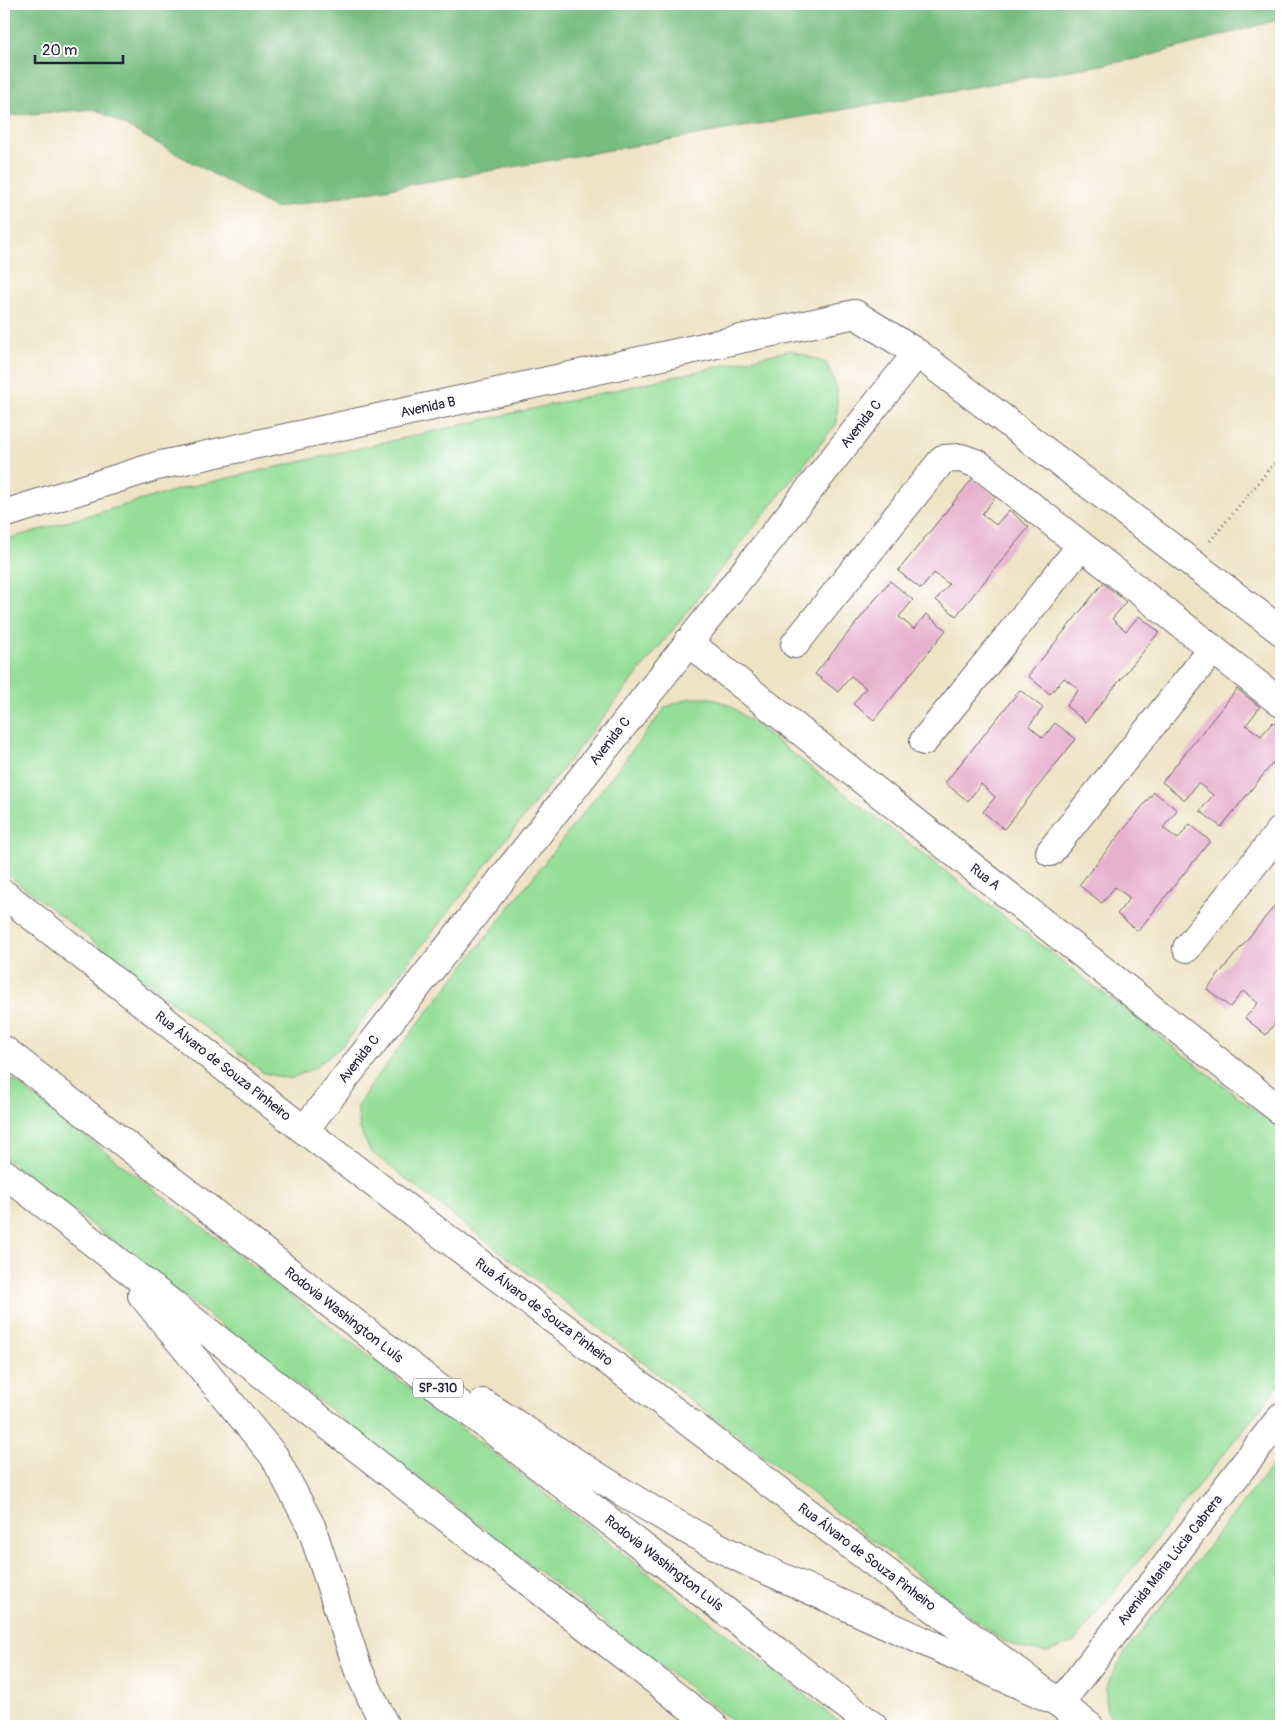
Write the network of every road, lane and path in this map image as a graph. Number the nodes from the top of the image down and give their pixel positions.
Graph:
1 (917, 354) junction
2 (1281, 455) edge
3 (4, 514) edge
4 (1081, 546) junction
5 (1192, 563) junction
6 (1281, 631) edge
7 (688, 642) junction
8 (795, 644) dead end
9 (1213, 649) junction
10 (1281, 703) edge
11 (924, 741) dead end
12 (1281, 830) edge
13 (1050, 852) dead end
14 (4, 894) edge
15 (1187, 948) dead end
16 (4, 1050) edge
17 (1281, 1111) edge
18 (304, 1130) junction
19 (4, 1173) edge
20 (111, 1257) junction
21 (334, 1307) junction
22 (1281, 1417) edge
23 (1060, 1703) junction
24 (385, 1726) edge
25 (714, 1726) edge
26 (874, 1726) edge
27 (1088, 1726) edge

1 - 3 main road, Avenida B
1 - 5 main road
1 - 7 main road, Avenida C
2 - 5 path
4 - 8 main road
4 - 9 main road
4 - 11 main road
5 - 6 main road
7 - 17 main road, Rua A
7 - 18 main road, Avenida C
9 - 10 main road
9 - 13 main road
12 - 15 main road
14 - 18 main road, Rua Álvaro de Souza Pinheiro
16 - 21 main road, Rodovia Washington Luís / SP-310
18 - 23 main road, Rua Álvaro de Souza Pinheiro
19 - 20 main road
20 - 24 main road
20 - 25 main road
21 - 23 main road
21 - 26 main road, Rodovia Washington Luís / SP-310
22 - 23 main road, Avenida Maria Lúcia Cabrera
23 - 27 main road, Rua Álvaro de Souza Pinheiro

